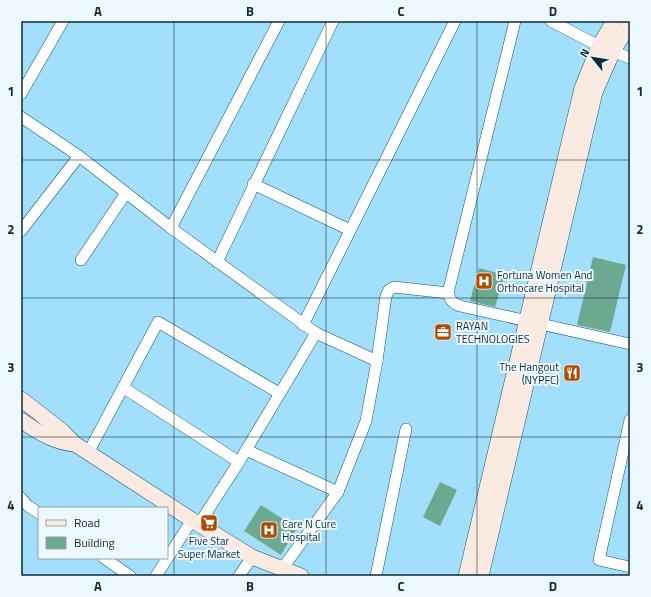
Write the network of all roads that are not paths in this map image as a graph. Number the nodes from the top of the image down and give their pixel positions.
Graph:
1 (63, 21) edge
2 (279, 21) edge
3 (333, 21) edge
4 (455, 21) edge
5 (515, 21) edge
6 (551, 21) edge
7 (614, 21) edge
8 (630, 22) edge
9 (606, 48) junction
10 (630, 58) edge
11 (21, 94) edge
12 (21, 117) edge
13 (80, 156) junction
14 (253, 184) junction
15 (126, 193) junction
16 (171, 228) junction
17 (350, 230) junction
18 (21, 231) edge
19 (81, 260) dead end
20 (217, 262) junction
21 (448, 293) junction
22 (533, 323) junction
23 (303, 325) junction
24 (316, 333) junction
25 (630, 344) edge
26 (377, 361) junction
27 (124, 388) junction
28 (279, 393) junction
29 (21, 399) edge
30 (630, 420) edge
31 (22, 423) edge
32 (406, 429) dead end
33 (75, 444) junction
34 (246, 450) junction
35 (88, 453) junction
36 (239, 462) junction
37 (338, 492) junction
38 (21, 498) edge
39 (38, 512) edge
40 (195, 522) junction
41 (252, 557) junction
42 (105, 559) edge
43 (630, 567) edge
44 (282, 569) junction
45 (130, 576) edge
46 (156, 576) edge
47 (238, 576) edge
48 (301, 576) edge
49 (376, 576) edge
50 (466, 576) edge
51 (481, 576) edge

1 - 11 street
2 - 16 street
3 - 14 street
4 - 17 street
5 - 21 street
6 - 9 street
7 - 9 street
8 - 9 street
9 - 10 street
9 - 22 street
12 - 13 street
13 - 15 street
13 - 18 street
14 - 17 street
14 - 20 street
15 - 16 street
15 - 19 street
16 - 20 street
17 - 23 street
20 - 23 street
21 - 22 street
21 - 26 street
22 - 25 street
22 - 50 street
22 - 51 street
23 - 24 street
24 - 26 street
24 - 28 street
26 - 37 street
27 - 28 street
27 - 35 street
27 - 36 street
28 - 34 street
29 - 33 street
30 - 43 street
31 - 33 street
32 - 49 street
33 - 35 street
34 - 36 street
34 - 37 street
35 - 40 street
36 - 40 street
37 - 44 street
38 - 39 street
40 - 41 street
40 - 46 street
41 - 44 street
41 - 47 street
42 - 45 street
44 - 48 street

